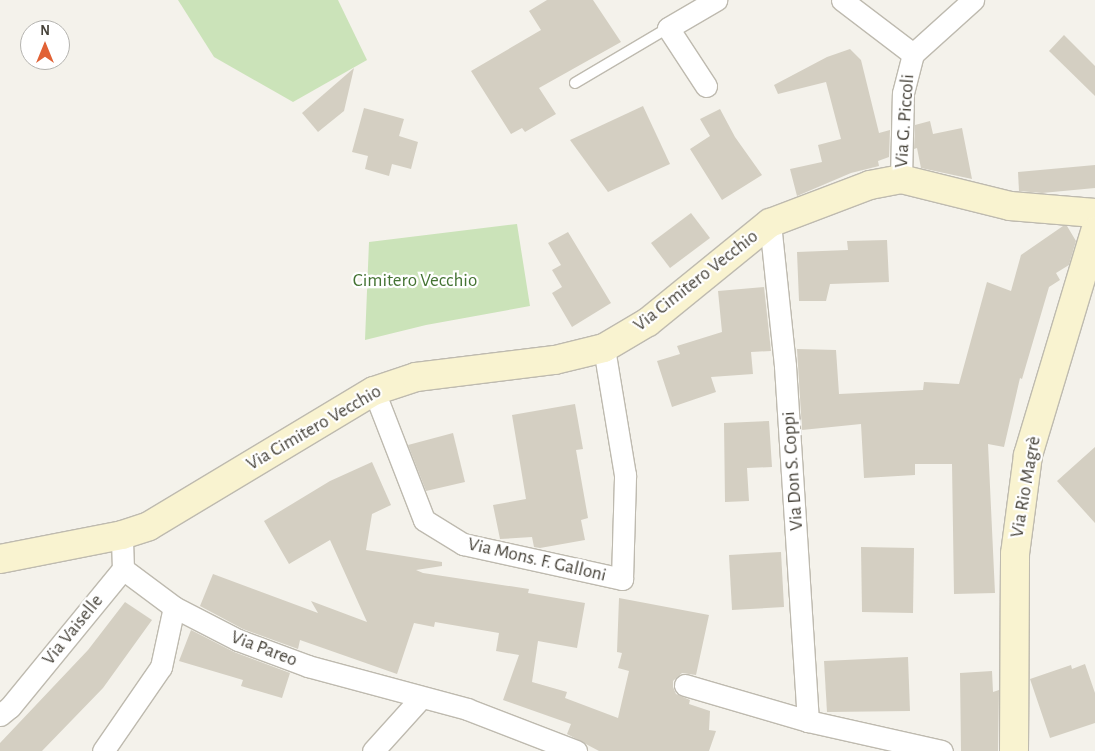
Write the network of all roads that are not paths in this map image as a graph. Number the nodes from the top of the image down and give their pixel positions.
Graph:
1 (716, 0) edge
2 (842, 0) edge
3 (973, 0) edge
4 (668, 28) junction
5 (912, 54) junction
6 (575, 83) dead end
7 (706, 86) dead end
8 (901, 179) junction
9 (1095, 213) edge
10 (770, 222) junction
11 (1094, 241) edge
12 (604, 348) junction
13 (374, 391) junction
14 (122, 535) junction
15 (0, 559) edge
16 (123, 569) junction
17 (174, 607) junction
18 (685, 685) dead end
19 (420, 699) junction
20 (0, 715) edge
21 (808, 720) junction
22 (566, 749) edge
23 (103, 751) edge
24 (373, 751) edge
25 (942, 751) edge
26 (1014, 751) edge

1 - 4 street
2 - 5 street
3 - 5 street, Via G. Piccoli
4 - 6 lane
4 - 7 street
5 - 8 street, Via G. Piccoli
8 - 9 street, Via Cimitero Vecchio
8 - 10 street, Via Cimitero Vecchio
10 - 12 street, Via Cimitero Vecchio
10 - 21 street, Via Don S. Coppi
11 - 26 street, Via Rio Magrè
12 - 13 street, Via Cimitero Vecchio
12 - 13 street, Via Mons. F. Galloni
13 - 14 street, Via Cimitero Vecchio
14 - 15 street, Via Cimitero Vecchio
14 - 16 street
16 - 17 street, Via Pareo
16 - 20 street, Via Vaiselle
17 - 19 street, Via Pareo
17 - 23 street
18 - 21 street
19 - 22 street, Via Pareo
19 - 24 street
21 - 25 street

